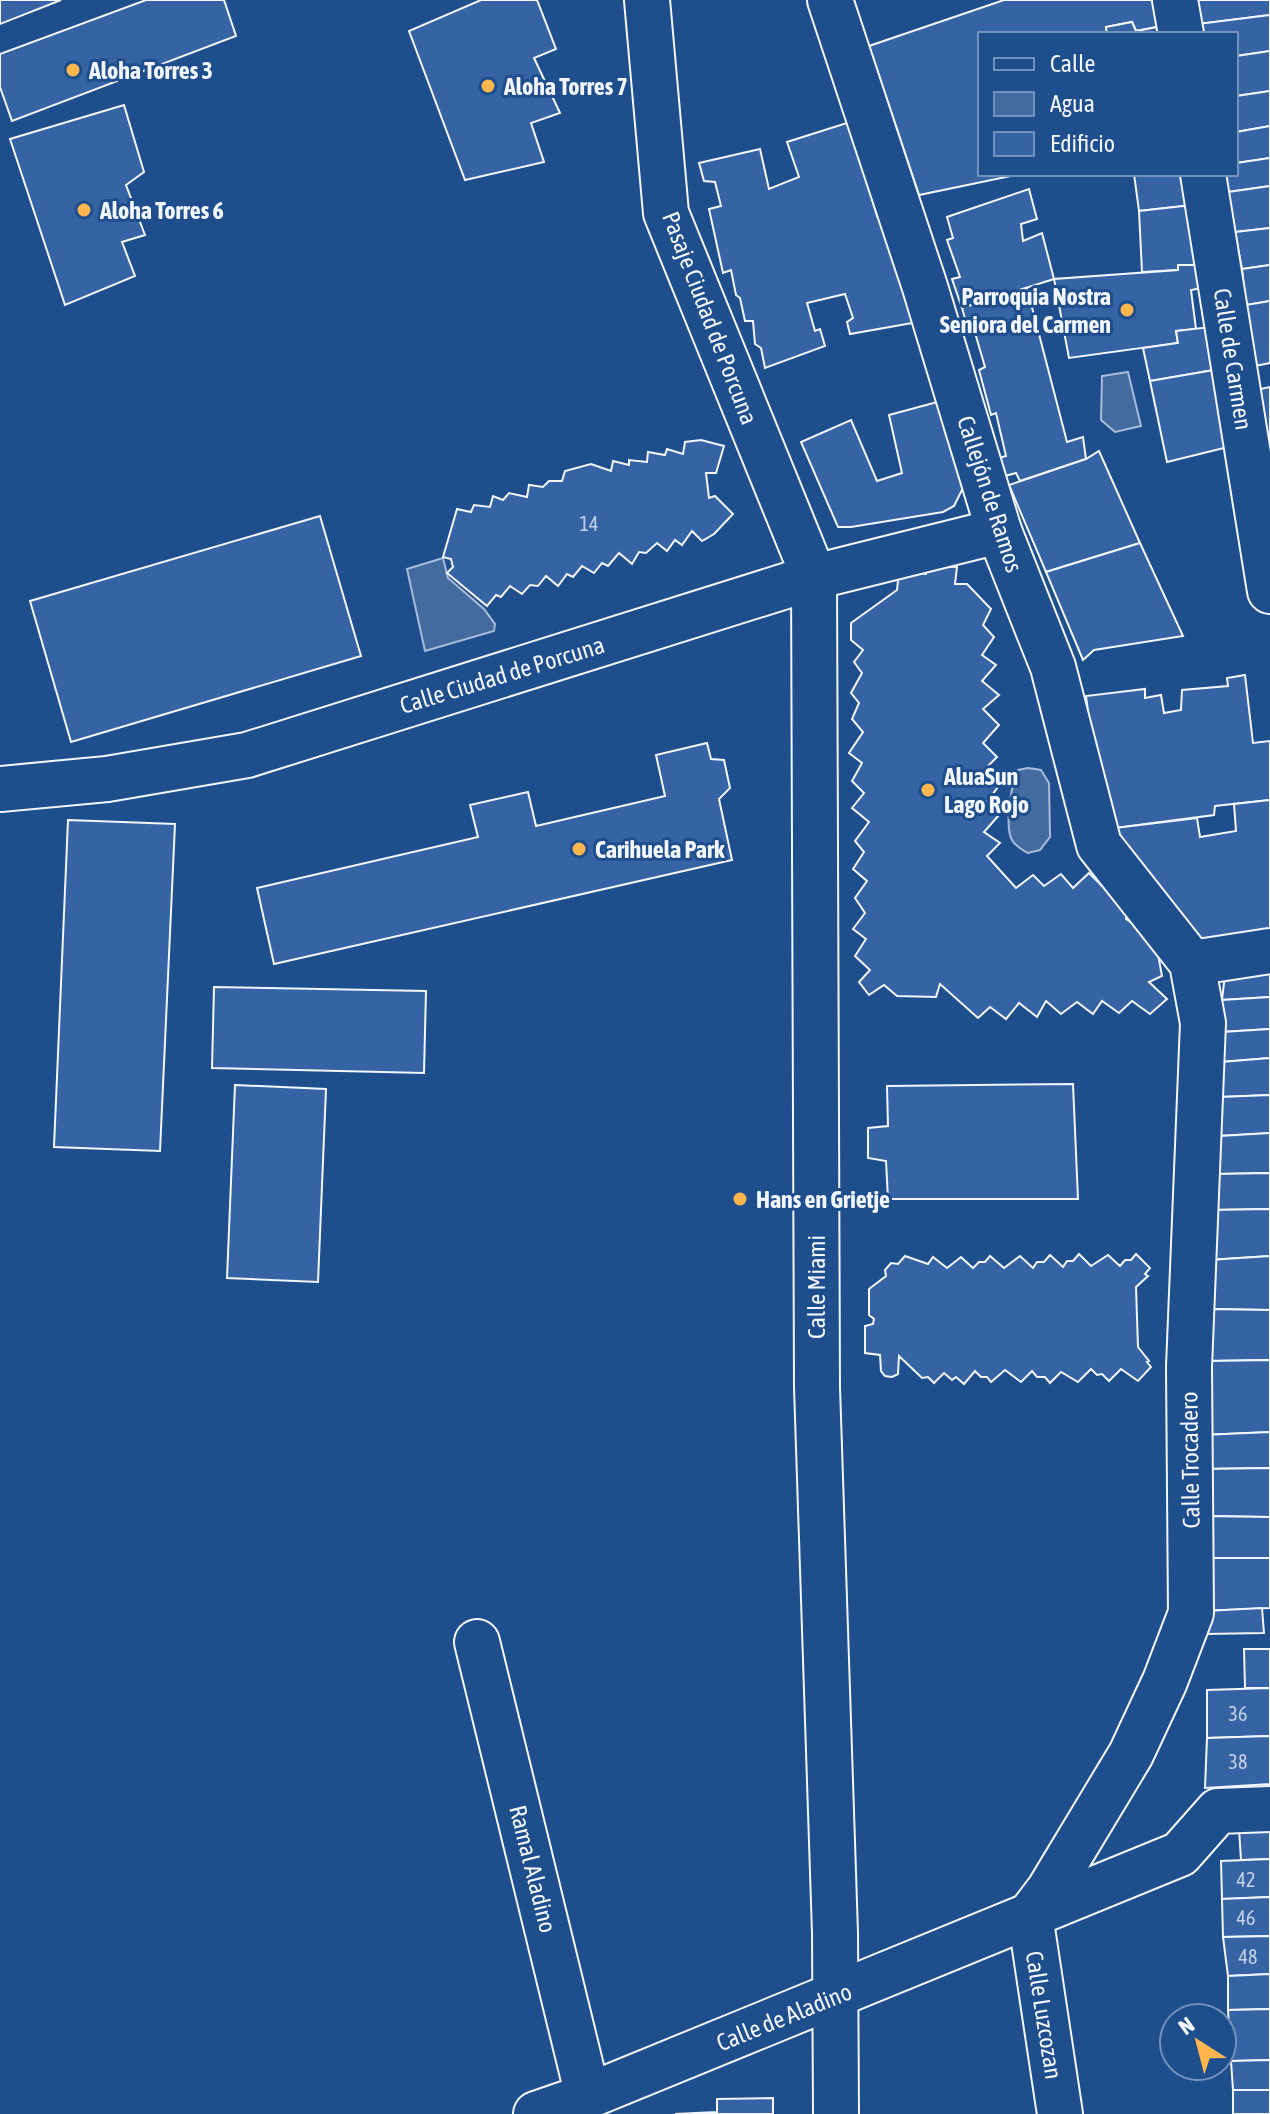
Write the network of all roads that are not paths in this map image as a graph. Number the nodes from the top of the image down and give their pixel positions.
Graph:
1 (647, 0) edge
2 (830, 0) edge
3 (1175, 0) edge
4 (1181, 32) edge
5 (1203, 176) edge
6 (1253, 380) edge
7 (999, 531) junction
8 (814, 577) junction
9 (1270, 591) edge
10 (0, 789) edge
11 (1270, 951) edge
12 (1192, 963) junction
13 (477, 1642) dead end
14 (1270, 1809) edge
15 (1030, 1915) junction
16 (835, 1996) junction
17 (588, 2096) junction
18 (536, 2114) edge
19 (836, 2114) edge
20 (1060, 2114) edge

1 - 8 street, Pasaje Ciudad de Porcuna
2 - 7 street, Callejón de Ramos
3 - 4 street
5 - 6 street, Calle de Carmen
6 - 9 street, Calle de Carmen
7 - 8 street, Calle Ciudad de Porcuna
7 - 12 street, Callejón de Ramos
8 - 10 street, Calle Ciudad de Porcuna
8 - 16 street, Calle Miami
11 - 12 street
12 - 15 street, Calle Trocadero
13 - 17 street, Ramal Aladino
14 - 15 street, Calle de Aladino
15 - 16 street, Calle de Aladino
15 - 20 street, Calle Luzcozan
16 - 17 street, Calle de Aladino
16 - 19 street, Calle Miami
17 - 18 street, Calle de Aladino

